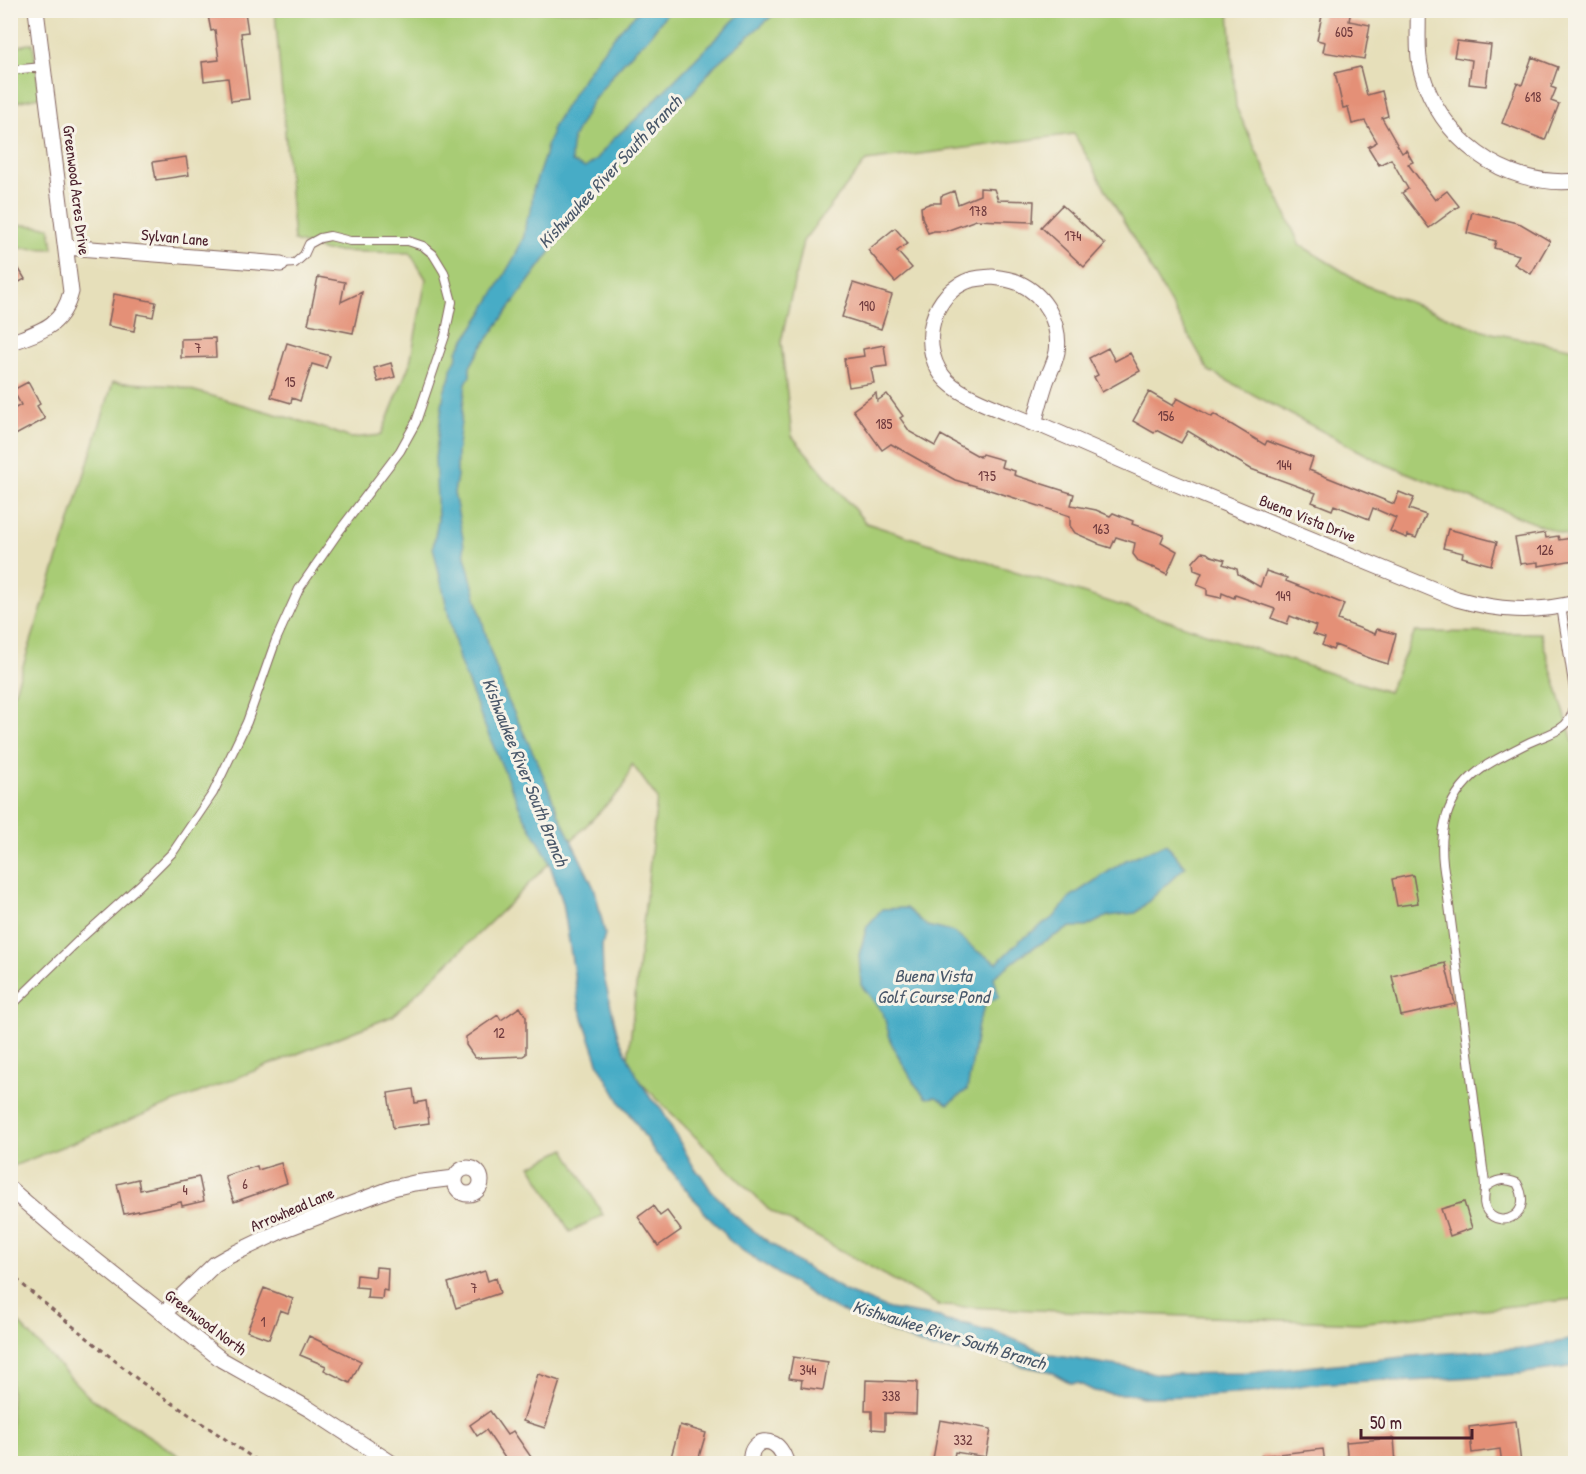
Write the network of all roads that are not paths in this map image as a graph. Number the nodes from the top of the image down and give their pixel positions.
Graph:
1 (36, 10) edge
2 (1418, 10) edge
3 (43, 67) junction
4 (10, 70) edge
5 (1575, 181) edge
6 (66, 247) junction
7 (281, 264) joint
8 (10, 343) edge
9 (1034, 424) junction
10 (1568, 605) edge
11 (10, 1007) edge
12 (455, 1178) dead end
13 (1485, 1188) junction
14 (10, 1189) edge
15 (164, 1314) junction
16 (393, 1464) edge
17 (752, 1464) edge
18 (788, 1464) edge

1 - 3 street, Greenwood Acres Drive
2 - 5 street
3 - 4 lane
3 - 6 street, Greenwood Acres Drive
6 - 7 street, Sylvan Lane
6 - 8 street, Greenwood Acres Drive
7 - 11 lane
9 - 9 street, Buena Vista Drive
9 - 10 street, Buena Vista Drive
10 - 13 lane
12 - 15 street, Arrowhead Lane
13 - 13 lane
14 - 15 street, Greenwood North
15 - 16 street, Greenwood North
17 - 18 street

